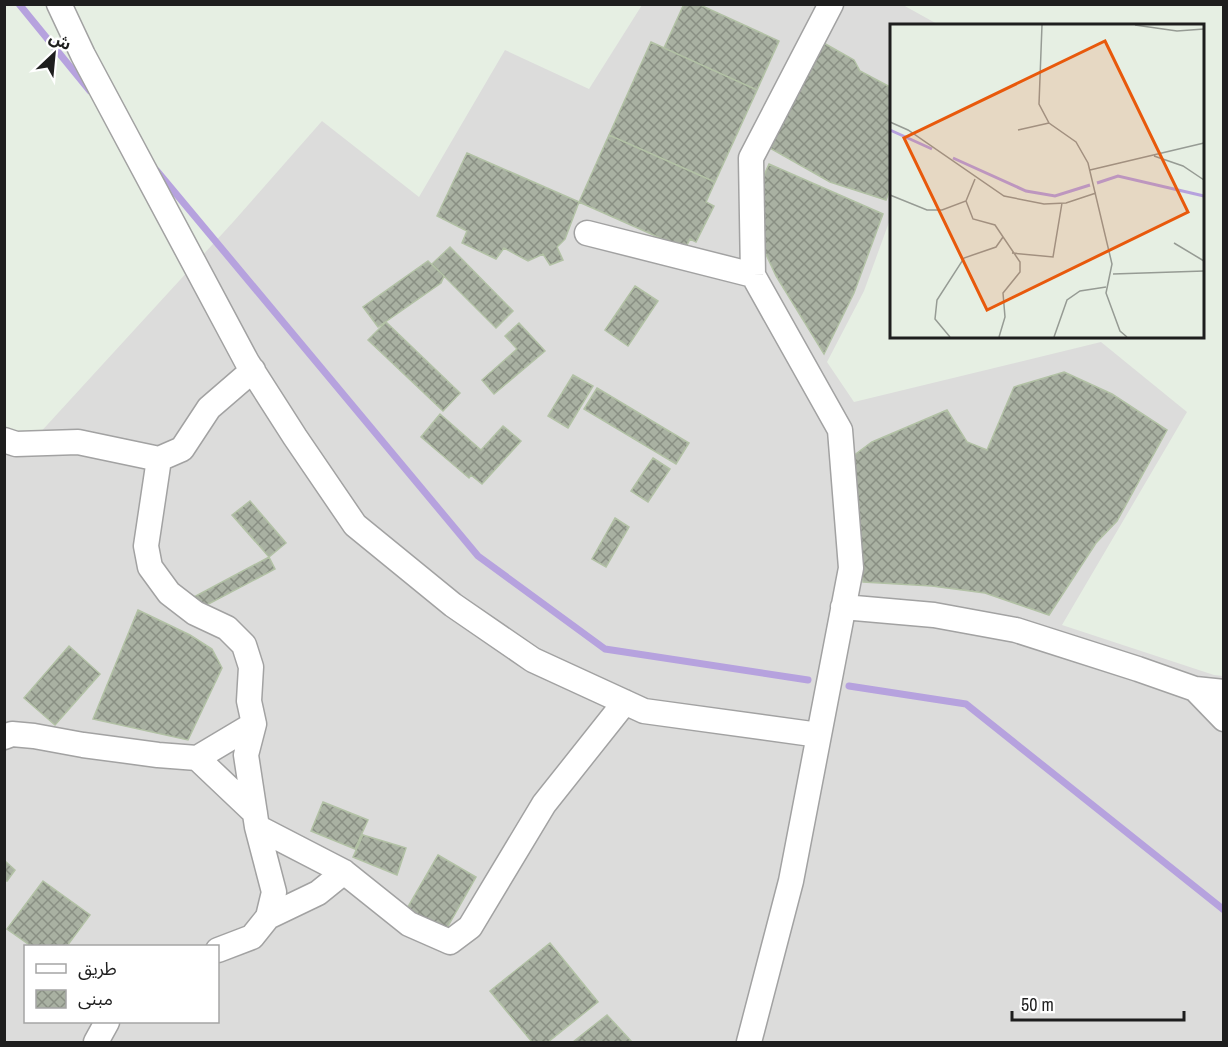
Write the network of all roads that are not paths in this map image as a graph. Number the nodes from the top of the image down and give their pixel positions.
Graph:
1 (59, 4) edge
2 (831, 4) edge
3 (587, 233) dead end
4 (753, 275) junction
5 (253, 370) junction
6 (4, 440) edge
7 (159, 459) junction
8 (843, 607) junction
9 (1195, 689) junction
10 (1224, 692) edge
11 (625, 702) junction
12 (1224, 719) edge
13 (254, 724) junction
14 (819, 735) junction
15 (4, 737) edge
16 (197, 758) junction
17 (256, 820) junction
18 (344, 872) junction
19 (268, 917) junction
20 (219, 950) edge
21 (106, 1023) edge
22 (96, 1042) edge
23 (749, 1042) edge

1 - 5 street
2 - 4 street
3 - 4 street
4 - 8 street
5 - 7 street
5 - 11 street
6 - 7 street
7 - 13 street
8 - 9 street
8 - 14 street
9 - 10 street
9 - 12 street
11 - 14 street
11 - 18 street
13 - 16 street
13 - 17 street
14 - 23 street
15 - 16 street
16 - 17 street
17 - 18 street
17 - 19 street
18 - 19 street
19 - 20 street
21 - 22 street

